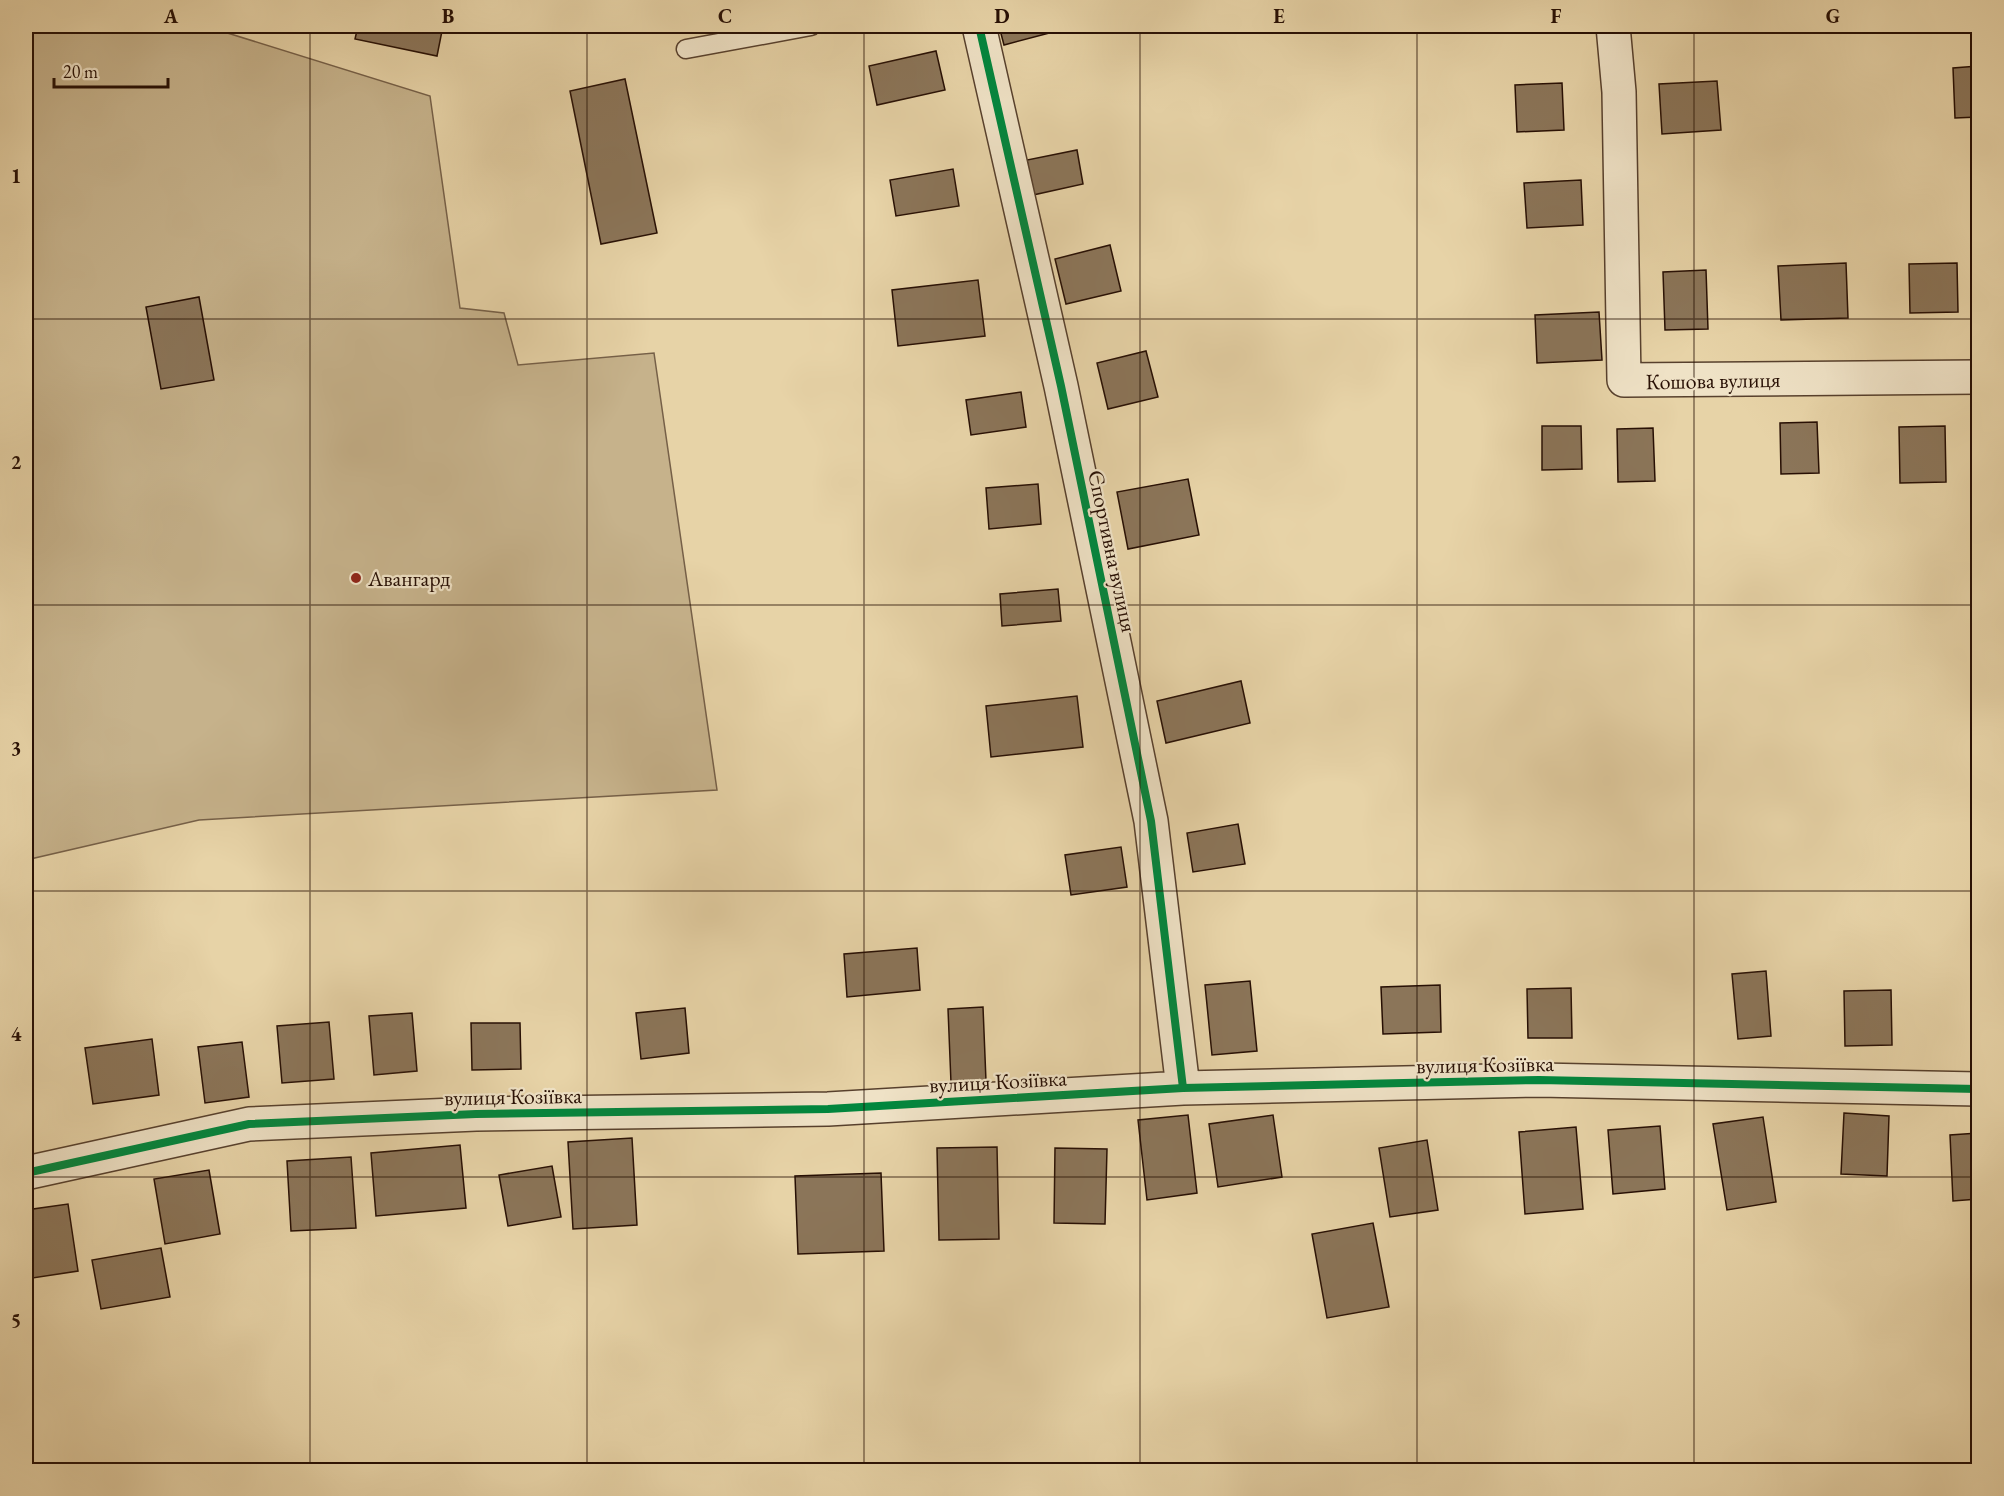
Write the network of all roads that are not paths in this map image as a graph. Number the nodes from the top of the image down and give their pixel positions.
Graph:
1 (811, 26) edge
2 (979, 26) edge
3 (1613, 26) edge
4 (686, 49) dead end
5 (1978, 377) edge
6 (1183, 1088) junction
7 (1978, 1089) edge
8 (26, 1173) edge

1 - 4 lane
2 - 6 street, Спортивна вулиця
3 - 5 street, Кошова вулиця
6 - 7 street, вулиця Козіївка
6 - 8 street, вулиця Козіївка

